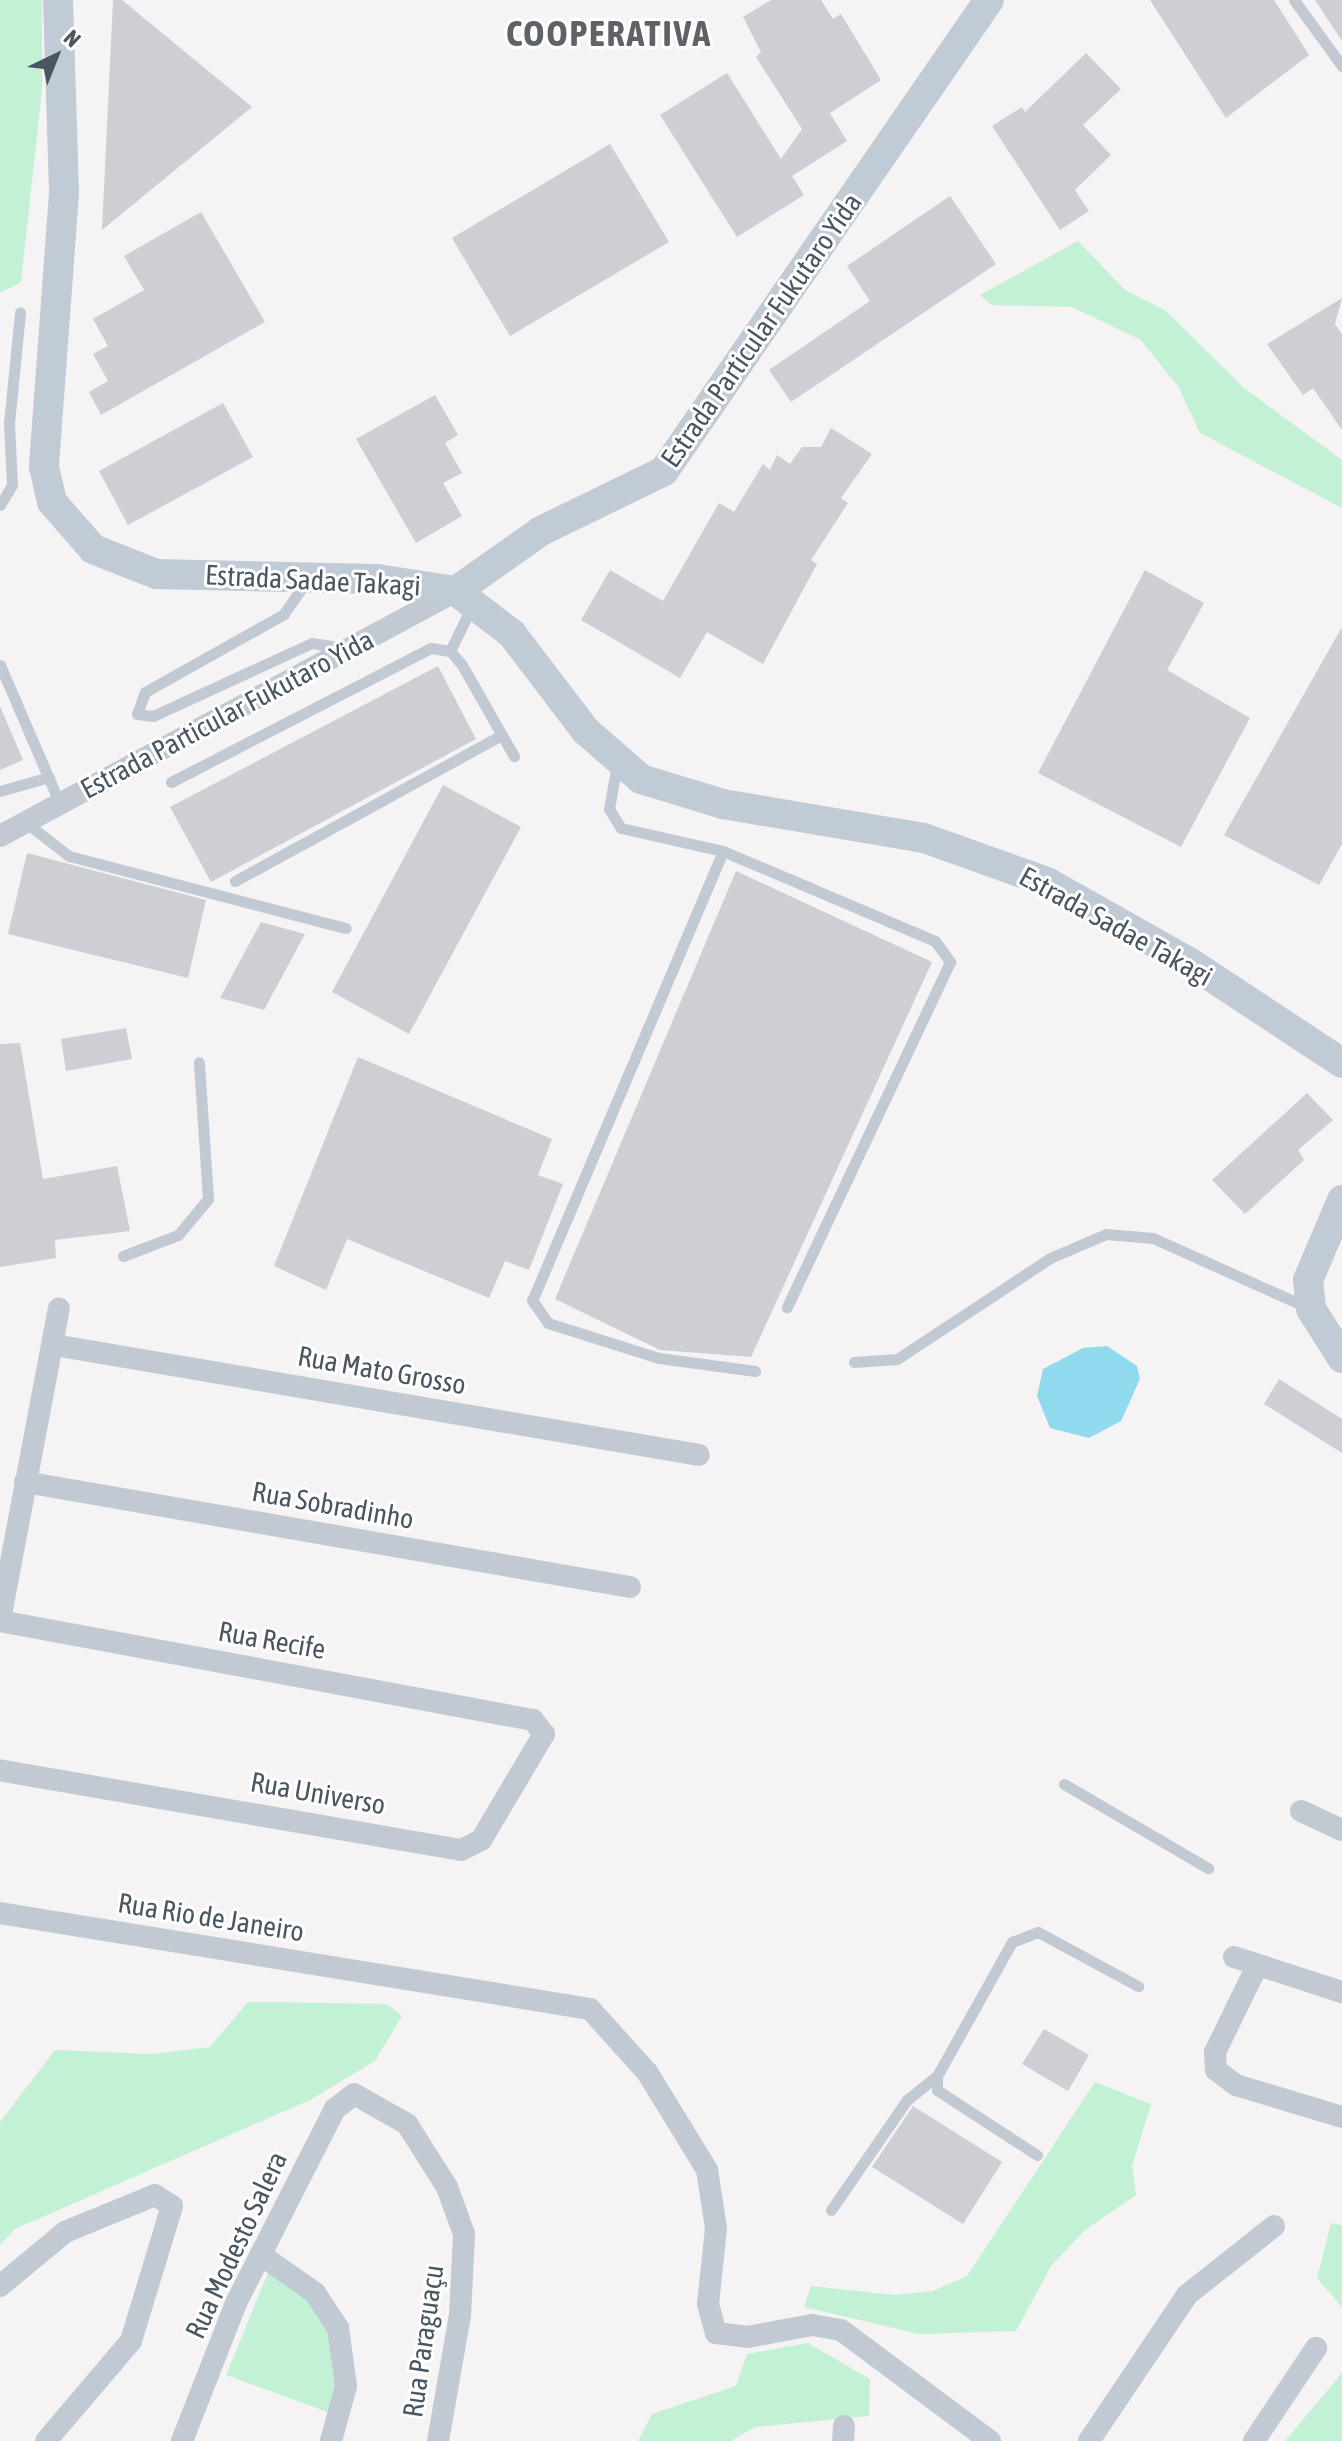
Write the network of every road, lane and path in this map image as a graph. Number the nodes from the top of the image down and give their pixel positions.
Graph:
1 (58, 0) edge
2 (989, 0) edge
3 (1294, 0) edge
4 (1342, 66) edge
5 (20, 313) dead end
6 (0, 505) edge
7 (308, 577) junction
8 (465, 596) junction
9 (349, 648) junction
10 (450, 651) junction
11 (0, 665) edge
12 (502, 735) junction
13 (514, 756) dead end
14 (617, 764) junction
15 (49, 777) junction
16 (171, 782) dead end
17 (0, 791) edge
18 (60, 804) junction
19 (25, 822) junction
20 (0, 836) edge
21 (723, 851) junction
22 (235, 881) dead end
23 (346, 928) dead end
24 (199, 1062) dead end
25 (1342, 1063) edge
26 (1342, 1200) edge
27 (123, 1256) dead end
28 (787, 1307) dead end
29 (59, 1309) dead end
30 (1311, 1309) junction
31 (54, 1345) junction
32 (1342, 1358) edge
33 (854, 1362) dead end
34 (755, 1371) dead end
35 (699, 1455) dead end
36 (25, 1482) junction
37 (630, 1587) dead end
38 (0, 1621) edge
39 (533, 1720) joint
40 (0, 1770) edge
41 (1064, 1784) dead end
42 (1301, 1811) dead end
43 (1342, 1830) edge
44 (1208, 1868) dead end
45 (0, 1913) edge
46 (1234, 1957) dead end
47 (1257, 1966) junction
48 (1138, 1986) dead end
49 (1342, 1992) edge
50 (937, 2076) junction
51 (364, 2096) joint
52 (1342, 2117) edge
53 (1037, 2155) dead end
54 (831, 2210) dead end
55 (1274, 2226) dead end
56 (261, 2255) junction
57 (0, 2286) edge
58 (1316, 2348) dead end
59 (46, 2441) edge
60 (182, 2441) edge
61 (331, 2441) edge
62 (438, 2441) edge
63 (990, 2441) edge
64 (1089, 2441) edge
65 (1254, 2441) edge

1 - 7 street, Estrada Sadae Takagi
2 - 8 street, Estrada Particular Fukutaro Yida
3 - 4 lane
5 - 6 lane
7 - 8 street, Estrada Sadae Takagi
7 - 9 lane
8 - 9 street, Estrada Particular Fukutaro Yida
8 - 10 lane
8 - 14 street, Estrada Sadae Takagi
9 - 18 street, Estrada Particular Fukutaro Yida
10 - 12 lane
10 - 16 lane
11 - 15 lane
12 - 13 lane
12 - 22 lane
14 - 21 lane
14 - 25 street, Estrada Sadae Takagi
15 - 17 lane
15 - 18 lane
18 - 19 street, Estrada Particular Fukutaro Yida
19 - 20 street, Estrada Particular Fukutaro Yida
19 - 23 lane
21 - 28 lane
21 - 34 lane
24 - 27 lane
26 - 30 street
29 - 31 street
30 - 32 street
30 - 33 lane
31 - 35 street, Rua Mato Grosso
31 - 36 street
36 - 37 street, Rua Sobradinho
36 - 38 street
38 - 39 street, Rua Recife
39 - 40 street, Rua Universo
41 - 44 lane
42 - 43 street
45 - 63 street, Rua Rio de Janeiro
46 - 47 street
47 - 49 street
47 - 52 street
48 - 50 lane
50 - 53 lane
50 - 54 lane
51 - 56 street, Rua Modesto Salera
51 - 62 street, Rua Paraguaçu
55 - 64 street
56 - 60 street, Rua Modesto Salera
56 - 61 street
57 - 59 street
58 - 65 street

